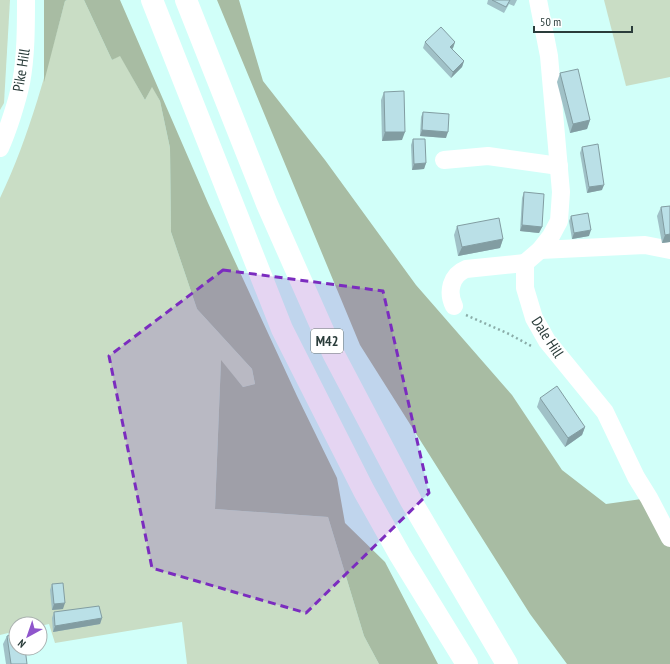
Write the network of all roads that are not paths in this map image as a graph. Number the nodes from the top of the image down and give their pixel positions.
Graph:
1 (26, 0) edge
2 (152, 0) edge
3 (186, 0) edge
4 (538, 0) edge
5 (2, 143) edge
6 (444, 160) dead end
7 (559, 166) junction
8 (540, 250) junction
9 (670, 250) edge
10 (525, 262) junction
11 (454, 306) road end
12 (670, 538) edge
13 (467, 664) edge
14 (507, 664) edge

1 - 5 street, Pike Hill
2 - 13 highway, M42
3 - 14 highway, M42
4 - 7 street
6 - 7 street
7 - 8 street
8 - 9 street
8 - 10 street
10 - 11 street
10 - 12 street, Dale Hill

